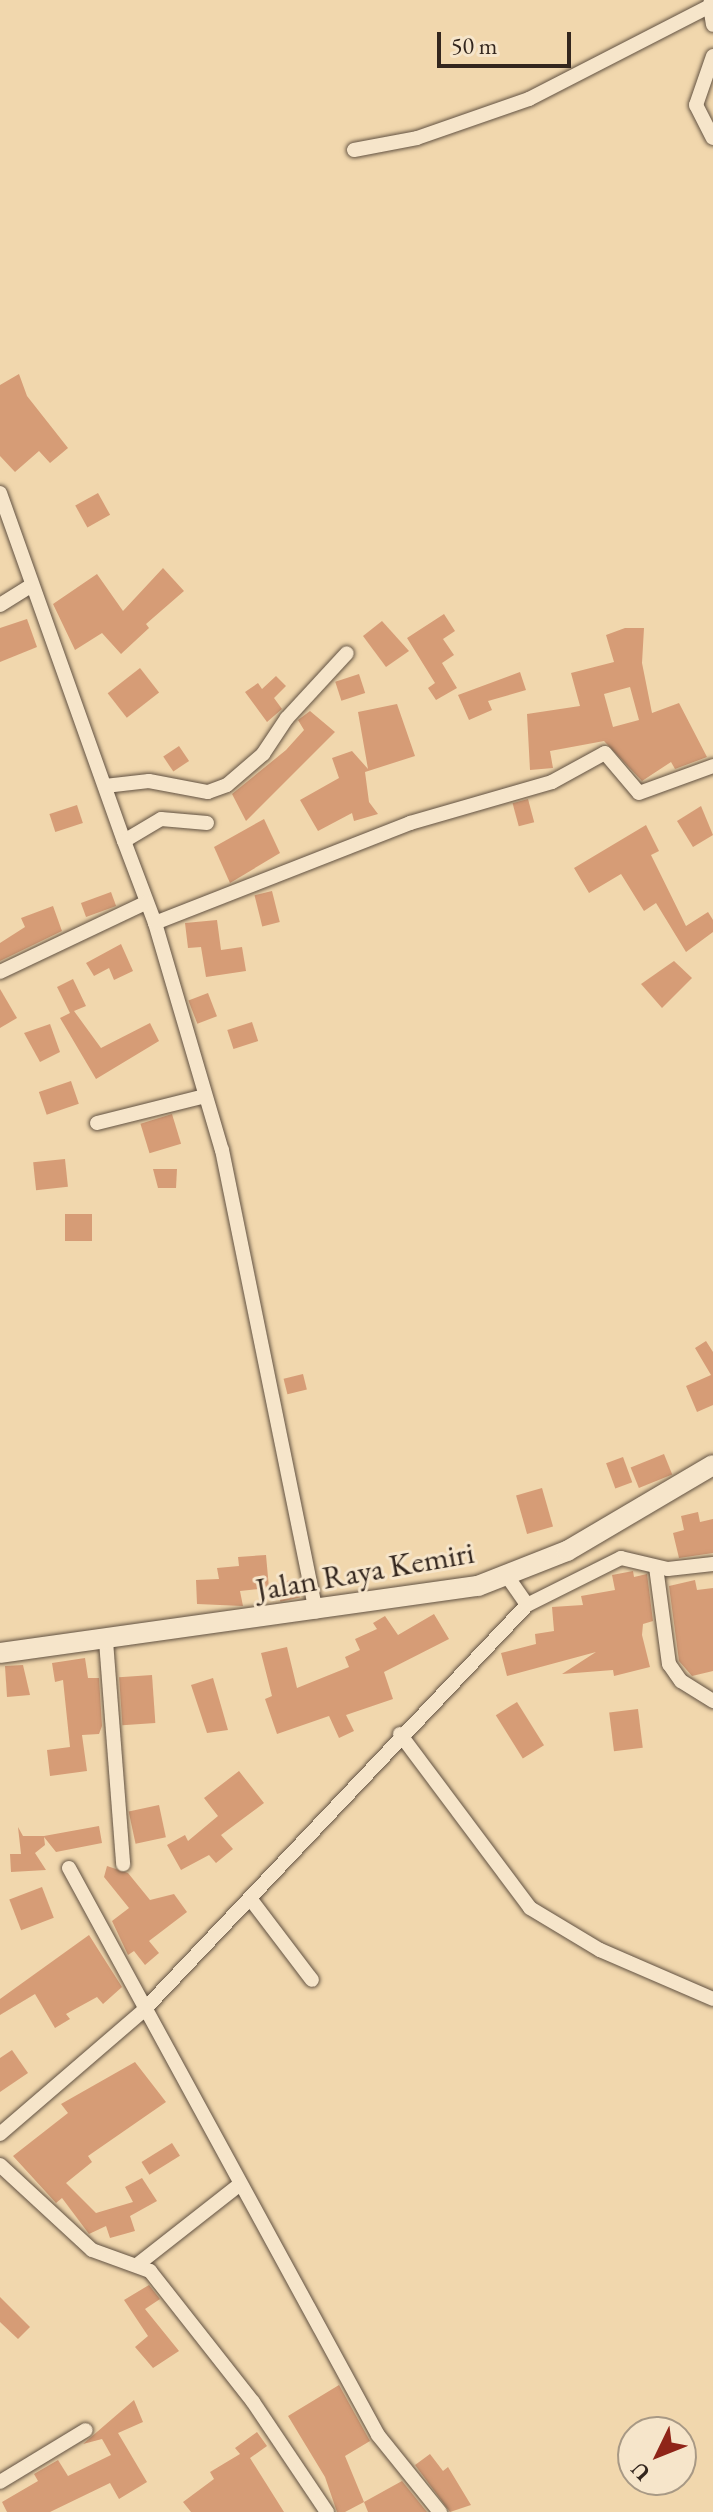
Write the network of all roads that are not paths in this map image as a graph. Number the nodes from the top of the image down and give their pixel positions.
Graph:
1 (710, 3) edge
2 (713, 25) edge
3 (713, 56) edge
4 (713, 138) edge
5 (354, 150) dead end
6 (0, 493) edge
7 (29, 587) junction
8 (0, 605) edge
9 (347, 653) dead end
10 (713, 766) edge
11 (105, 786) junction
12 (207, 823) dead end
13 (124, 841) junction
14 (145, 903) junction
15 (155, 923) junction
16 (0, 972) edge
17 (205, 1096) junction
18 (97, 1123) dead end
19 (713, 1465) edge
20 (713, 1564) edge
21 (656, 1567) junction
22 (518, 1593) junction
23 (316, 1612) junction
24 (106, 1641) junction
25 (0, 1653) edge
26 (713, 1701) edge
27 (400, 1734) junction
28 (123, 1864) dead end
29 (69, 1868) dead end
30 (252, 1901) junction
31 (312, 1980) dead end
32 (713, 1999) edge
33 (142, 2012) junction
34 (0, 2134) edge
35 (0, 2165) edge
36 (239, 2185) junction
37 (137, 2265) junction
38 (86, 2430) dead end
39 (0, 2482) edge
40 (327, 2512) edge
41 (440, 2512) edge

1 - 2 street
1 - 5 street
3 - 4 street
6 - 7 street
7 - 8 street
7 - 11 street
9 - 11 street
10 - 15 street
11 - 13 street
12 - 13 street
13 - 14 street
14 - 15 street
14 - 16 street
15 - 17 street
17 - 18 street
17 - 23 street
19 - 22 street, Jalan Raya Kemiri
20 - 21 street
21 - 22 street
21 - 26 street
22 - 23 street, Jalan Raya Kemiri
22 - 27 street
23 - 24 street, Jalan Raya Kemiri
24 - 25 street, Jalan Raya Kemiri
24 - 28 street
27 - 30 street
27 - 32 street
29 - 33 street
30 - 31 street
30 - 33 street
33 - 34 street
33 - 36 street
35 - 37 street
36 - 37 street
36 - 41 street
37 - 40 street
38 - 39 street

